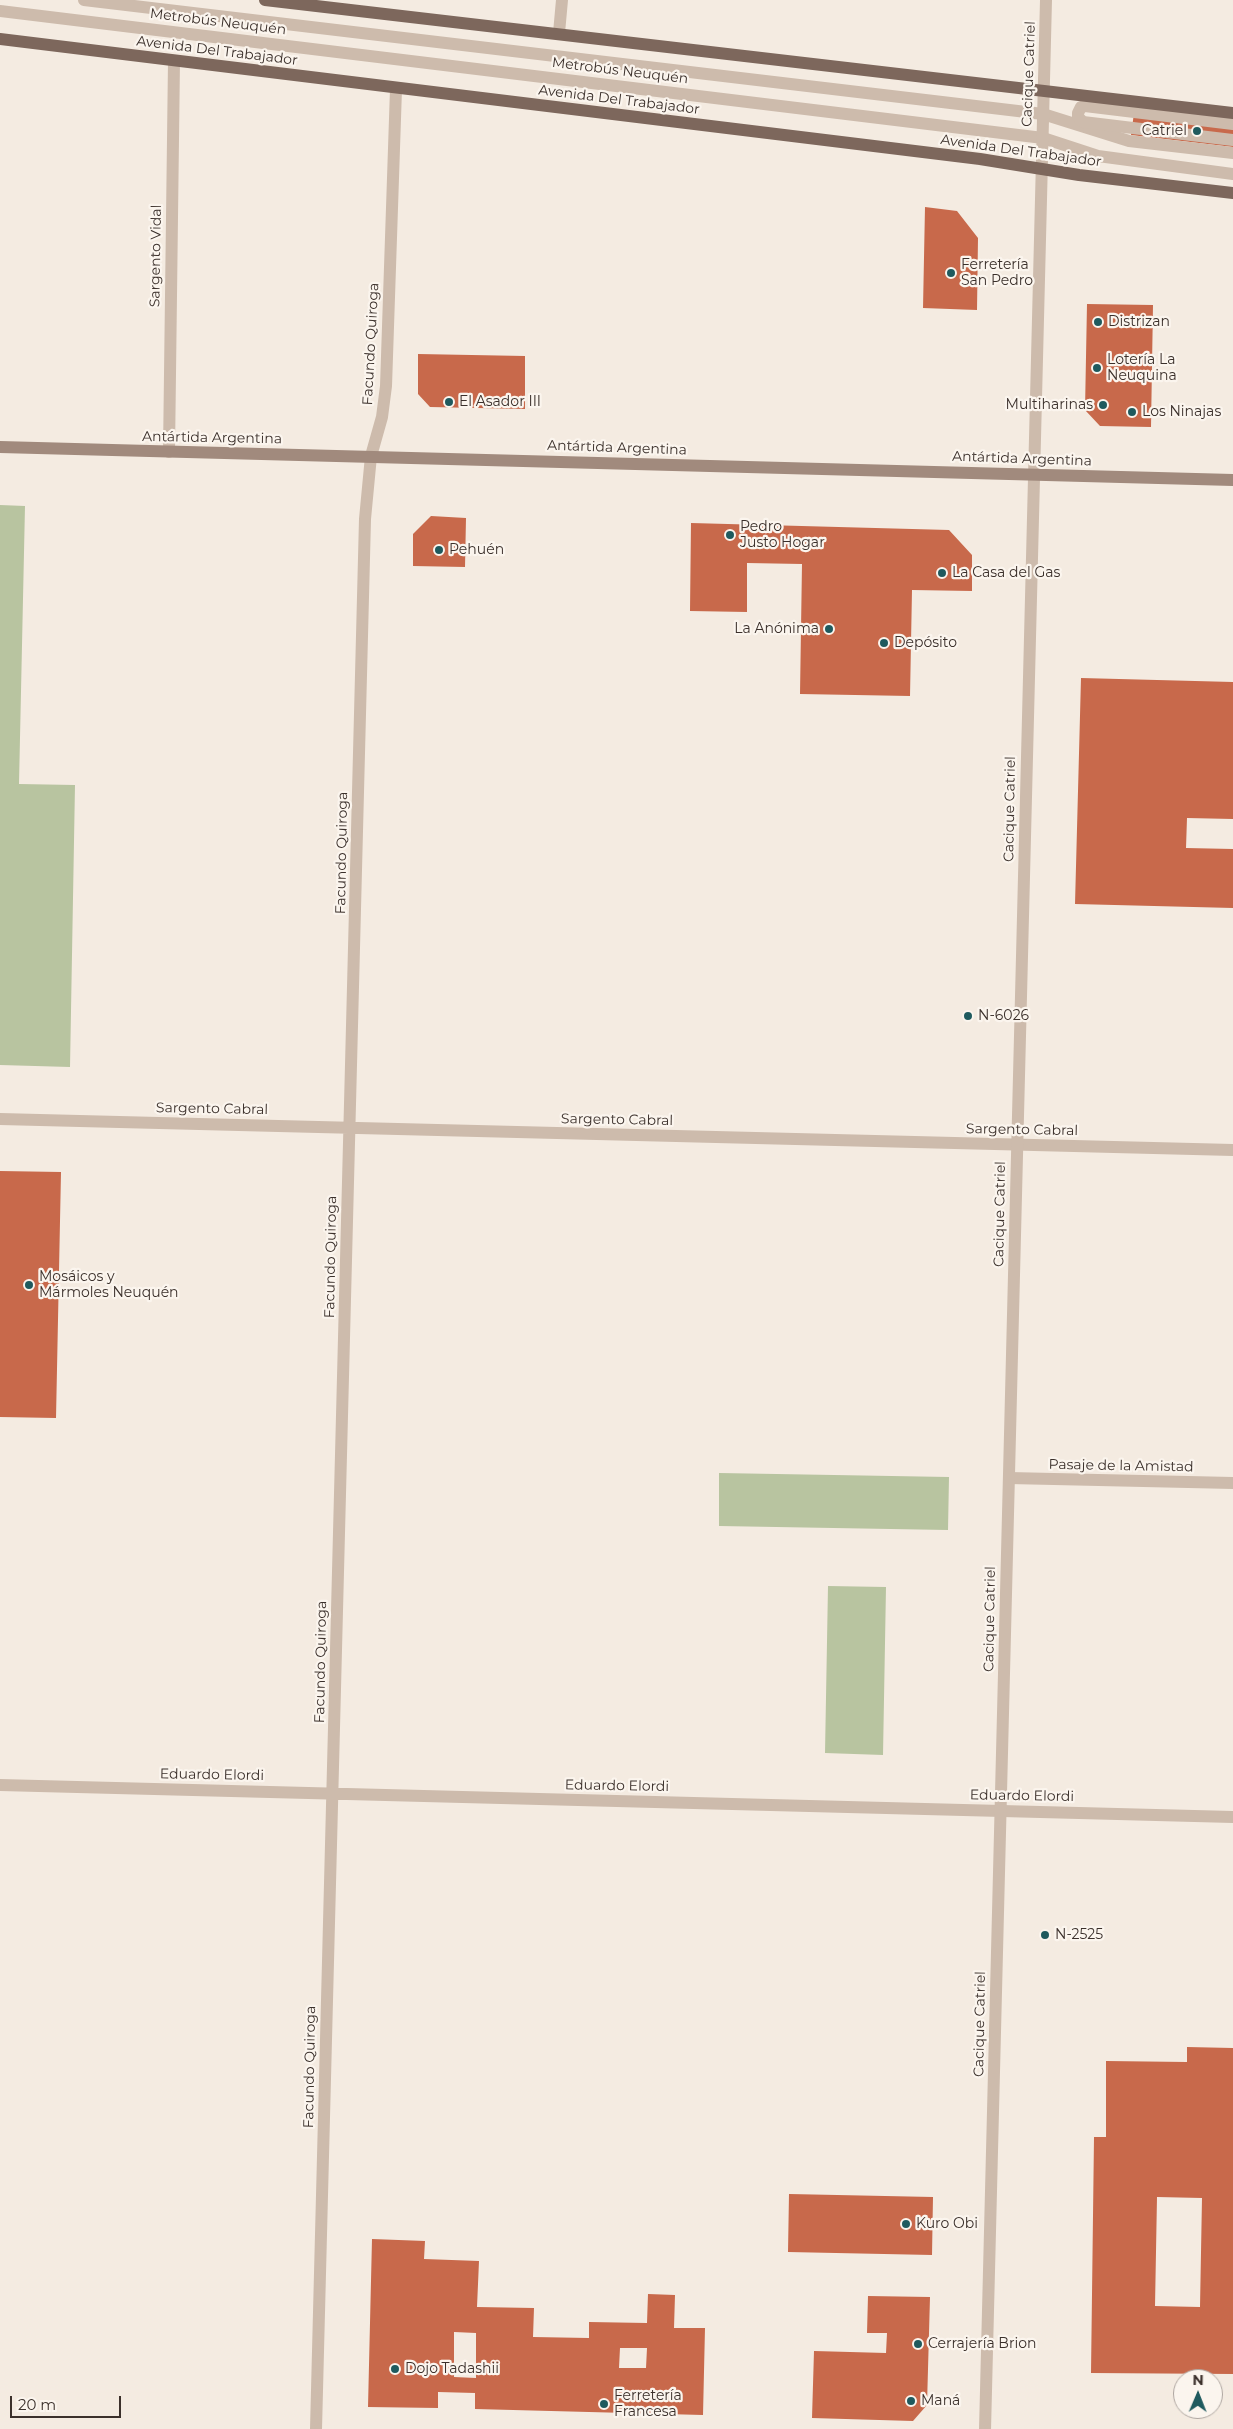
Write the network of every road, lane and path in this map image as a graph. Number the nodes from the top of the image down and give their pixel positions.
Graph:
1 (84, 0) edge
2 (265, 0) edge
3 (562, 0) edge
4 (1046, 0) edge
5 (0, 11) edge
6 (560, 34) junction
7 (0, 40) edge
8 (174, 61) junction
9 (396, 89) junction
10 (1044, 92) junction
11 (1233, 113) edge
12 (1043, 114) junction
13 (1233, 124) edge
14 (1043, 138) junction
15 (1233, 140) edge
16 (1233, 153) edge
17 (1042, 168) junction
18 (1233, 174) edge
19 (1233, 193) edge
20 (0, 447) edge
21 (168, 452) junction
22 (371, 456) junction
23 (1034, 474) junction
24 (1233, 480) edge
25 (0, 1119) edge
26 (350, 1128) junction
27 (1017, 1145) junction
28 (1233, 1150) edge
29 (1009, 1478) junction
30 (1233, 1483) edge
31 (0, 1785) edge
32 (333, 1794) junction
33 (1000, 1811) junction
34 (1233, 1817) edge
35 (316, 2429) edge
36 (985, 2429) edge

1 - 12 street, Metrobús Neuquén
2 - 6 main road
3 - 6 street
4 - 10 street, Cacique Catriel
5 - 14 street, Metrobús Neuquén
6 - 10 main road
7 - 8 main road, Avenida Del Trabajador
8 - 9 main road, Avenida Del Trabajador
8 - 21 street, Sargento Vidal
9 - 17 main road, Avenida Del Trabajador
9 - 22 street, Facundo Quiroga
10 - 11 main road
10 - 12 street, Cacique Catriel
12 - 14 street, Cacique Catriel
12 - 16 street, Metrobús Neuquén
13 - 15 street
14 - 17 street, Cacique Catriel
14 - 18 street, Metrobús Neuquén
17 - 19 main road, Avenida Del Trabajador
17 - 23 street, Cacique Catriel
20 - 21 main road, Antártida Argentina
21 - 22 main road, Antártida Argentina
22 - 23 main road, Antártida Argentina
22 - 26 street, Facundo Quiroga
23 - 24 main road, Antártida Argentina
23 - 27 street, Cacique Catriel
25 - 26 street, Sargento Cabral
26 - 27 street, Sargento Cabral
26 - 32 street, Facundo Quiroga
27 - 28 street, Sargento Cabral
27 - 29 street, Cacique Catriel
29 - 30 street, Pasaje de la Amistad
29 - 33 street, Cacique Catriel
31 - 32 street, Eduardo Elordi
32 - 33 street, Eduardo Elordi
32 - 35 street, Facundo Quiroga
33 - 34 street, Eduardo Elordi
33 - 36 street, Cacique Catriel

